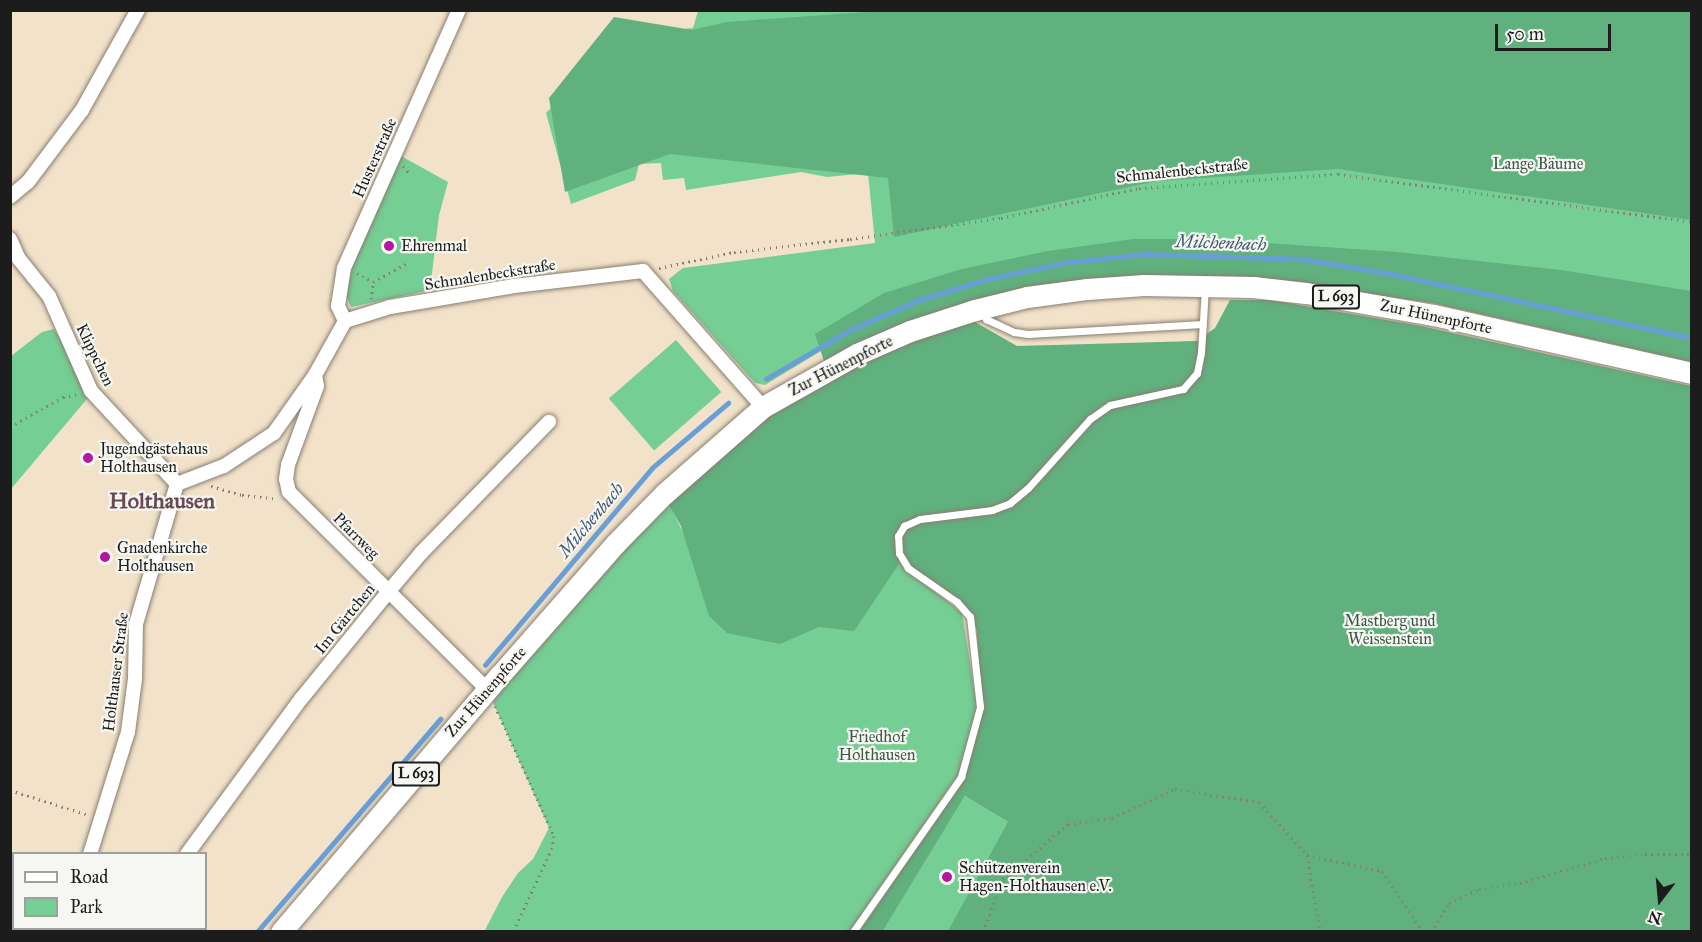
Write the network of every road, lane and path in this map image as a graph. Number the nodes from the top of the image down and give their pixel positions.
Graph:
1 (138, 10) edge
2 (459, 10) edge
3 (10, 197) edge
4 (1692, 222) edge
5 (10, 239) edge
6 (15, 262) edge
7 (407, 263) dead end
8 (643, 271) junction
9 (356, 273) dead end
10 (1205, 285) junction
11 (984, 314) junction
12 (345, 321) junction
13 (1203, 324) junction
14 (1692, 373) edge
15 (315, 375) junction
16 (91, 391) junction
17 (763, 407) junction
18 (549, 422) dead end
19 (10, 428) edge
20 (193, 478) junction
21 (177, 484) junction
22 (293, 497) junction
23 (388, 591) junction
24 (487, 689) junction
25 (10, 790) edge
26 (99, 818) junction
27 (90, 852) edge
28 (188, 852) edge
29 (1692, 854) edge
30 (1307, 855) junction
31 (281, 932) edge
32 (513, 932) edge
33 (853, 932) edge
34 (983, 932) edge
35 (1320, 932) edge
36 (1423, 932) edge
37 (1431, 932) edge

1 - 3 street
2 - 12 street, Husterstraße
4 - 8 path, Schmalenbeckstraße
5 - 6 street, Klippchen
6 - 16 street, Klippchen
7 - 9 path
8 - 12 street, Schmalenbeckstraße
8 - 17 street
10 - 11 main road, Zur Hünenpforte / L 693
10 - 13 lane
10 - 14 main road, Zur Hünenpforte / L 693
11 - 13 lane
11 - 17 main road, Zur Hünenpforte / L 693
12 - 15 street
13 - 33 lane
15 - 20 street
15 - 22 street
16 - 19 path
16 - 21 street, Klippchen
17 - 24 main road, Zur Hünenpforte / L 693
18 - 23 street, Im Gärtchen
20 - 21 street
20 - 22 path
21 - 26 street, Holthauser Straße
22 - 23 street, Pfarrweg
23 - 24 street, Pfarrweg
23 - 28 street, Im Gärtchen
24 - 31 main road, Zur Hünenpforte / L 693
24 - 32 path
25 - 26 path
26 - 27 street, Holthauser Straße
29 - 37 path
30 - 34 path
30 - 35 path
30 - 36 path

